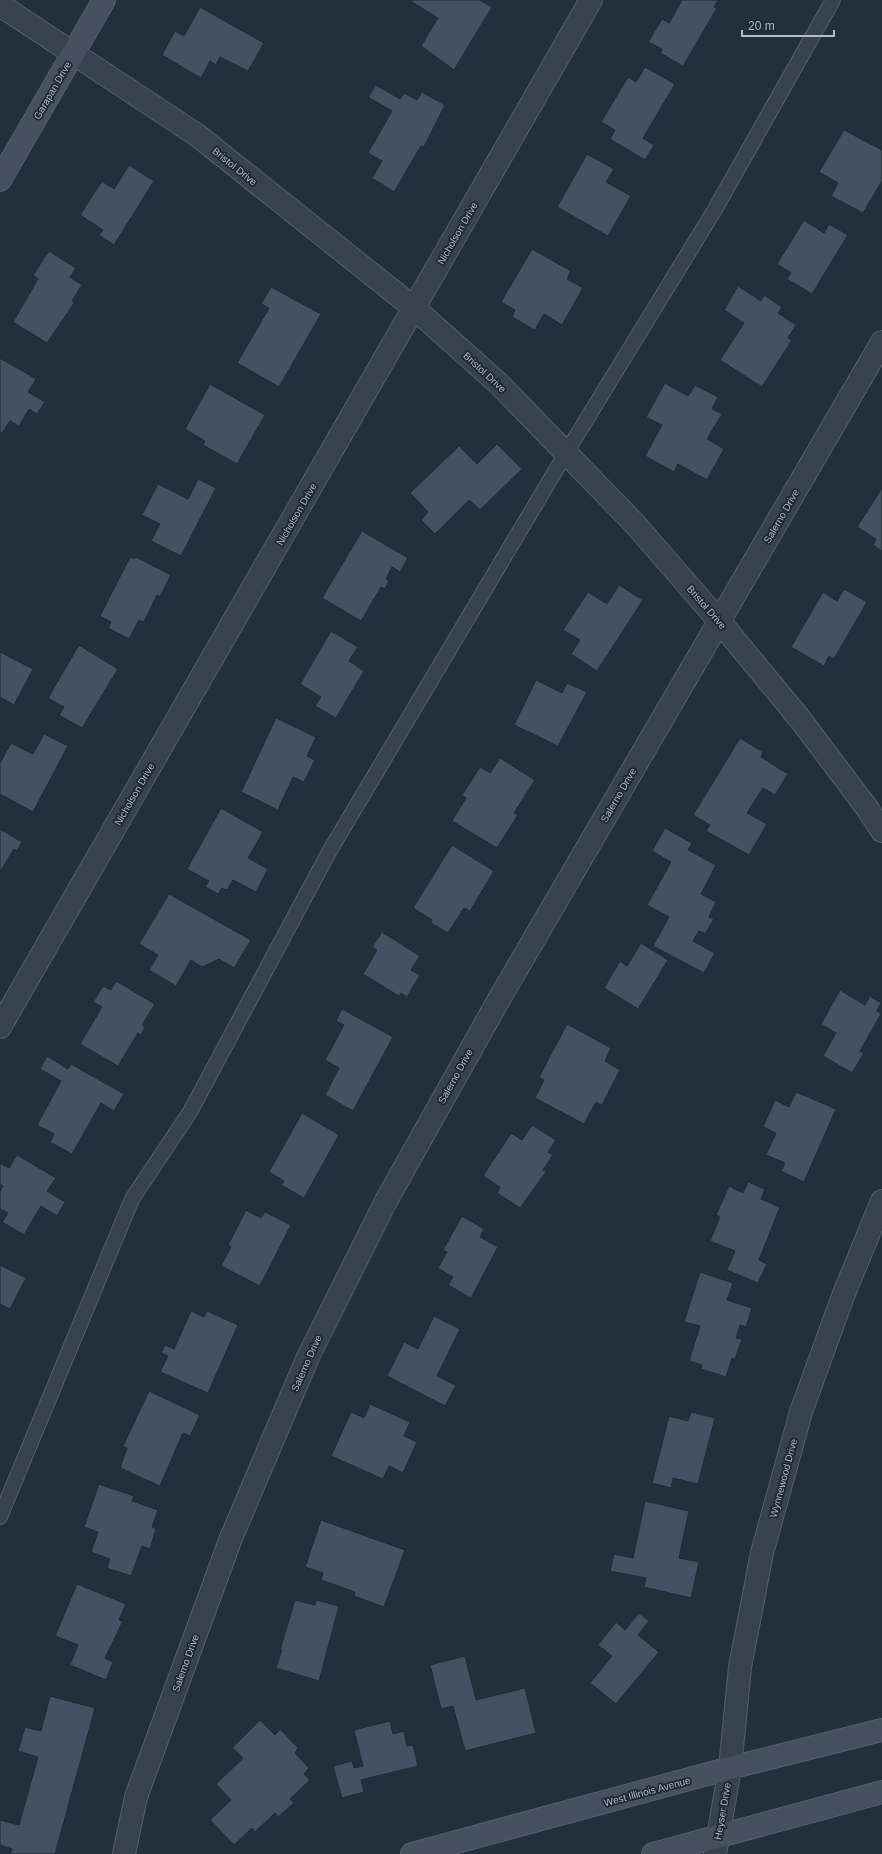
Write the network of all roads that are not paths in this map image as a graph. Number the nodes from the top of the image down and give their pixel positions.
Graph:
1 (104, 0) edge
2 (591, 0) edge
3 (833, 0) edge
4 (0, 5) edge
5 (73, 54) junction
6 (0, 180) edge
7 (414, 308) junction
8 (882, 342) edge
9 (566, 452) junction
10 (720, 622) junction
11 (882, 831) edge
12 (0, 1027) edge
13 (882, 1201) edge
14 (0, 1517) edge
15 (882, 1730) edge
16 (730, 1768) junction
17 (882, 1792) edge
18 (716, 1846) edge
19 (124, 1854) edge
20 (412, 1854) edge
21 (653, 1854) edge

1 - 5 main road, Garapan Drive
2 - 7 street, Nicholson Drive
3 - 9 lane
4 - 5 street, Bristol Drive
5 - 6 main road, Garapan Drive
5 - 7 street, Bristol Drive
7 - 9 street, Bristol Drive
7 - 12 street, Nicholson Drive
8 - 10 street, Salerno Drive
9 - 10 street, Bristol Drive
9 - 14 lane
10 - 11 street, Bristol Drive
10 - 19 street, Salerno Drive
13 - 16 street, Wynnewood Drive
15 - 16 main road, West Illinois Avenue
16 - 18 street, Heyser Drive
16 - 20 main road, West Illinois Avenue
17 - 18 main road
18 - 21 main road

